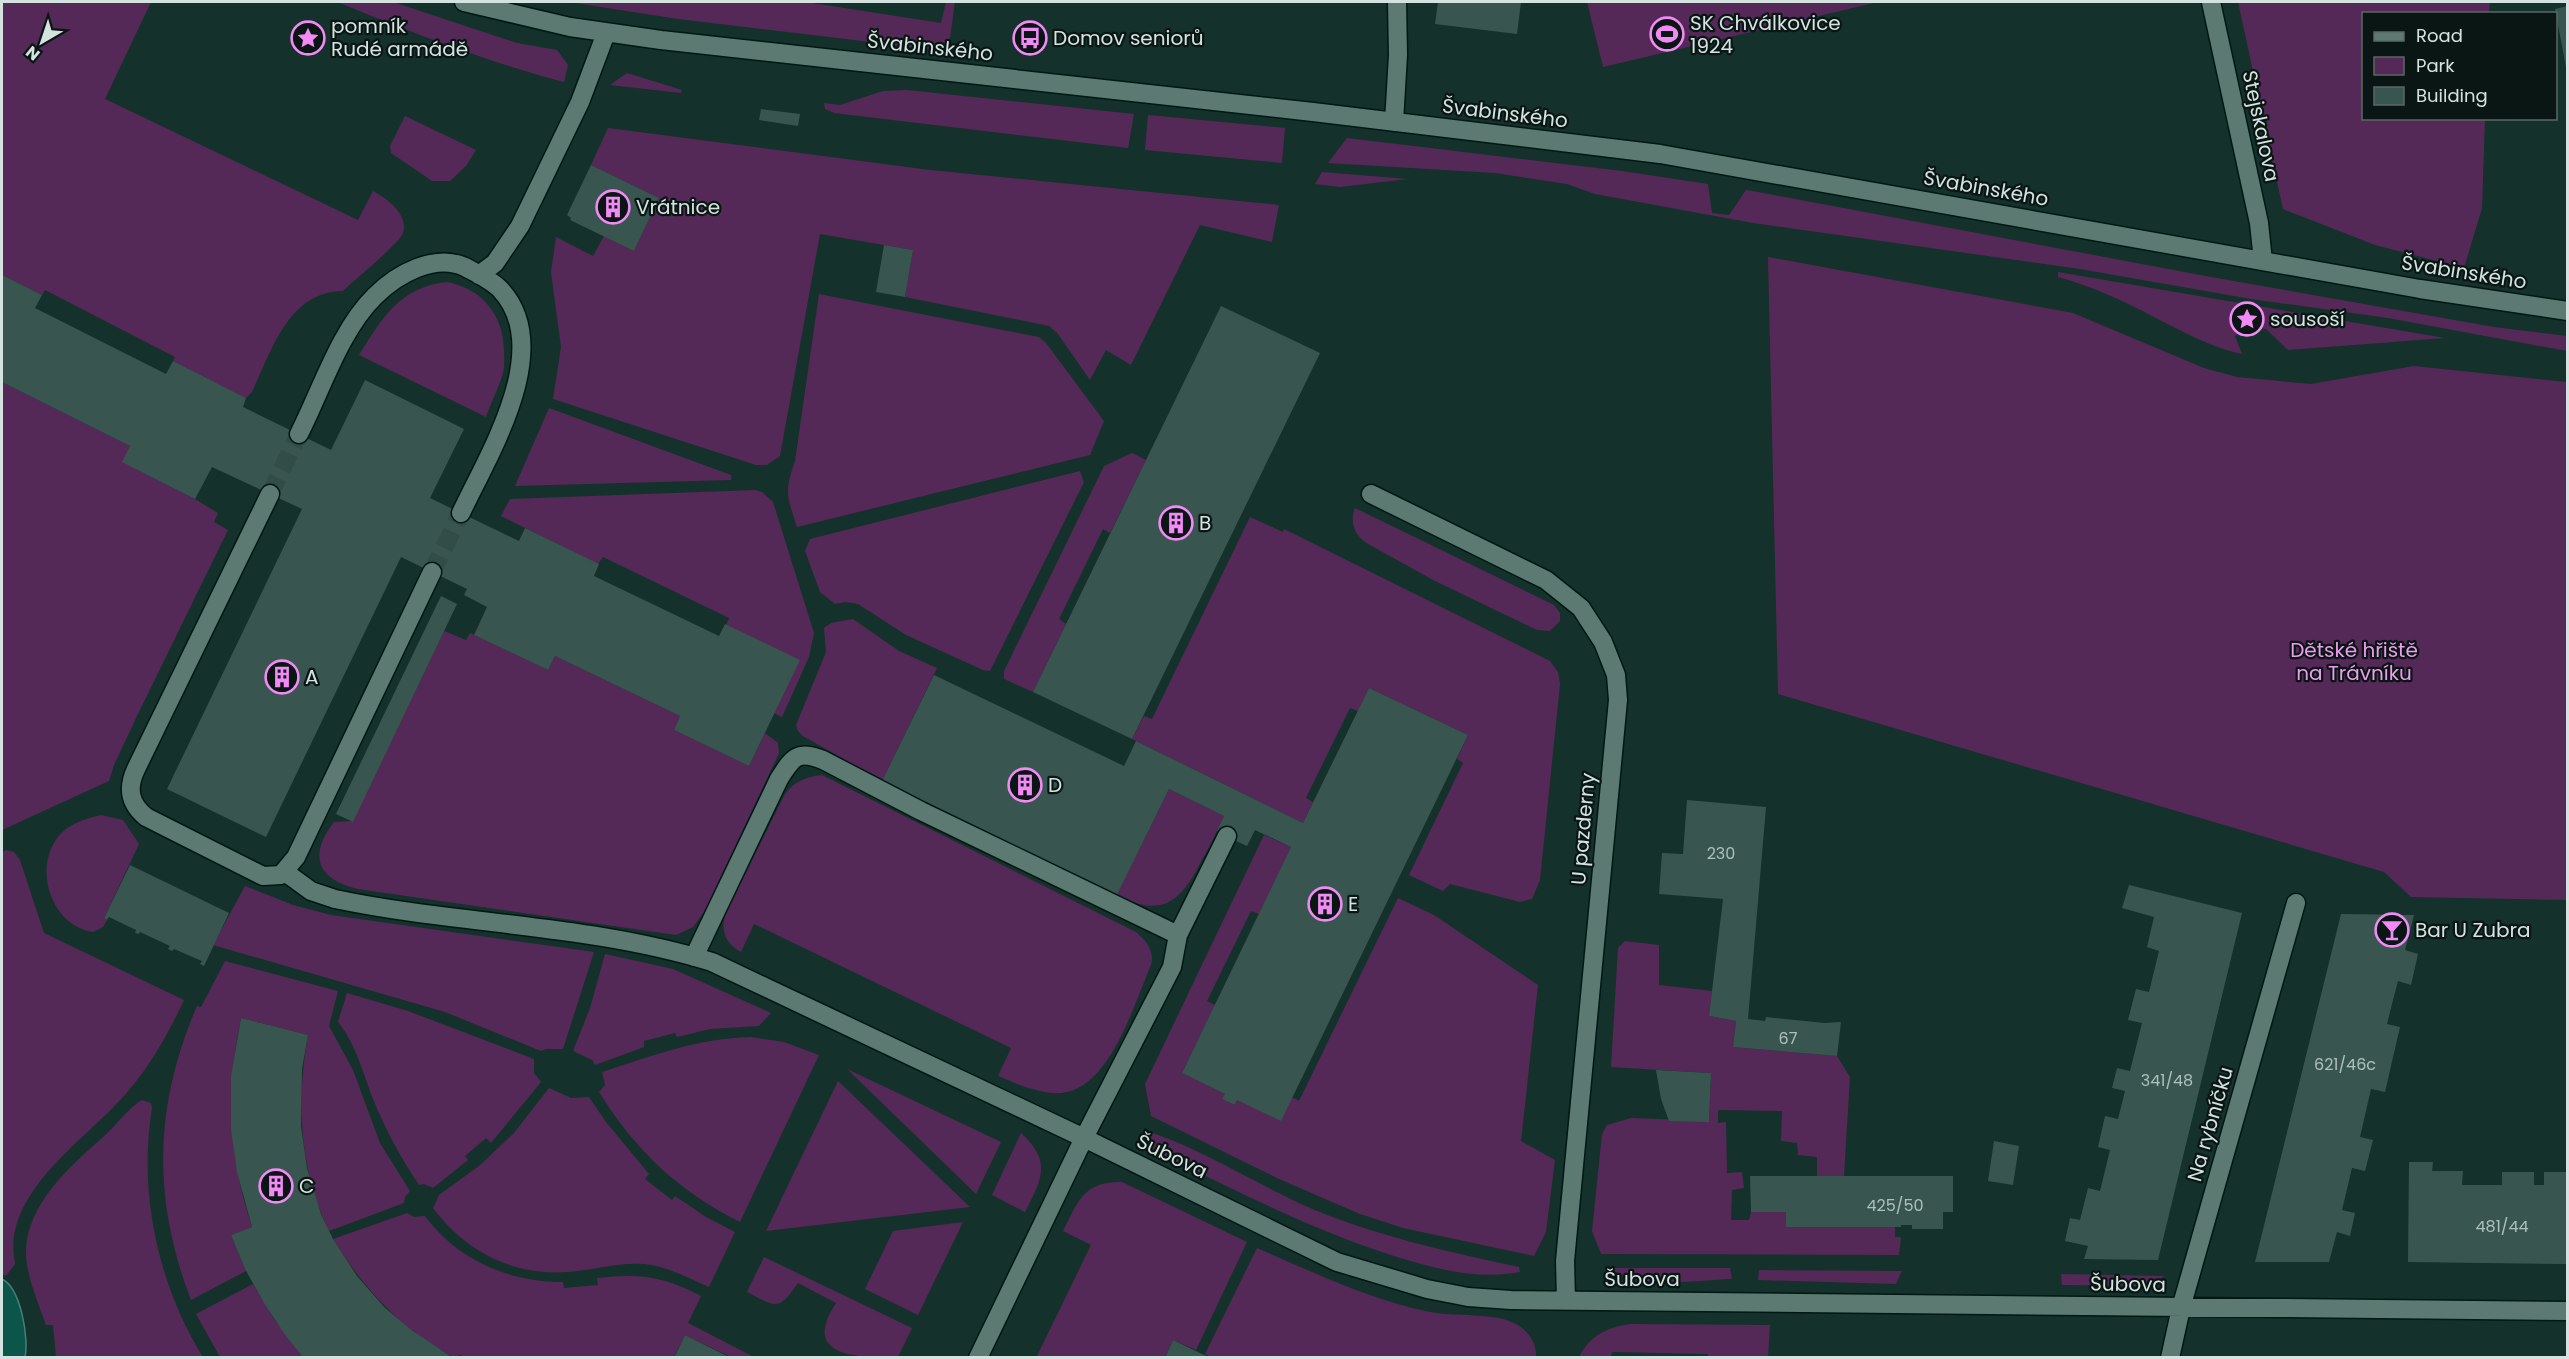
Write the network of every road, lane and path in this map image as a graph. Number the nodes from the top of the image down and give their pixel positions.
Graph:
1 (464, 2) edge
2 (1397, 2) edge
3 (2211, 2) edge
4 (606, 33) junction
5 (1394, 122) junction
6 (2263, 261) junction
7 (479, 274) junction
8 (2568, 311) edge
9 (299, 434) tunnel mouth
10 (270, 494) tunnel mouth
11 (1371, 495) dead end
12 (460, 513) tunnel mouth
13 (432, 572) tunnel mouth
14 (1227, 836) dead end
15 (285, 872) junction
16 (2296, 903) dead end
17 (1178, 935) junction
18 (694, 957) junction
19 (1084, 1138) junction
20 (1566, 1301) junction
21 (2181, 1308) junction
22 (2568, 1311) edge
23 (978, 1358) edge
24 (2170, 1358) edge

1 - 4 street, Švabinského
2 - 5 street
3 - 6 street, Stejskalova
4 - 5 street, Švabinského
4 - 7 street
5 - 6 street, Švabinského
6 - 8 street, Švabinského
7 - 9 street
7 - 12 street
10 - 15 street
11 - 20 street, U pazderny
13 - 15 street
14 - 17 street
15 - 18 street, Šubova
16 - 21 street, Na rybníčku
17 - 18 street
17 - 19 street
18 - 19 street, Šubova
19 - 20 street, Šubova
19 - 23 street
20 - 21 street, Šubova
21 - 22 street, Šubova
21 - 24 street, Na rybníčku

